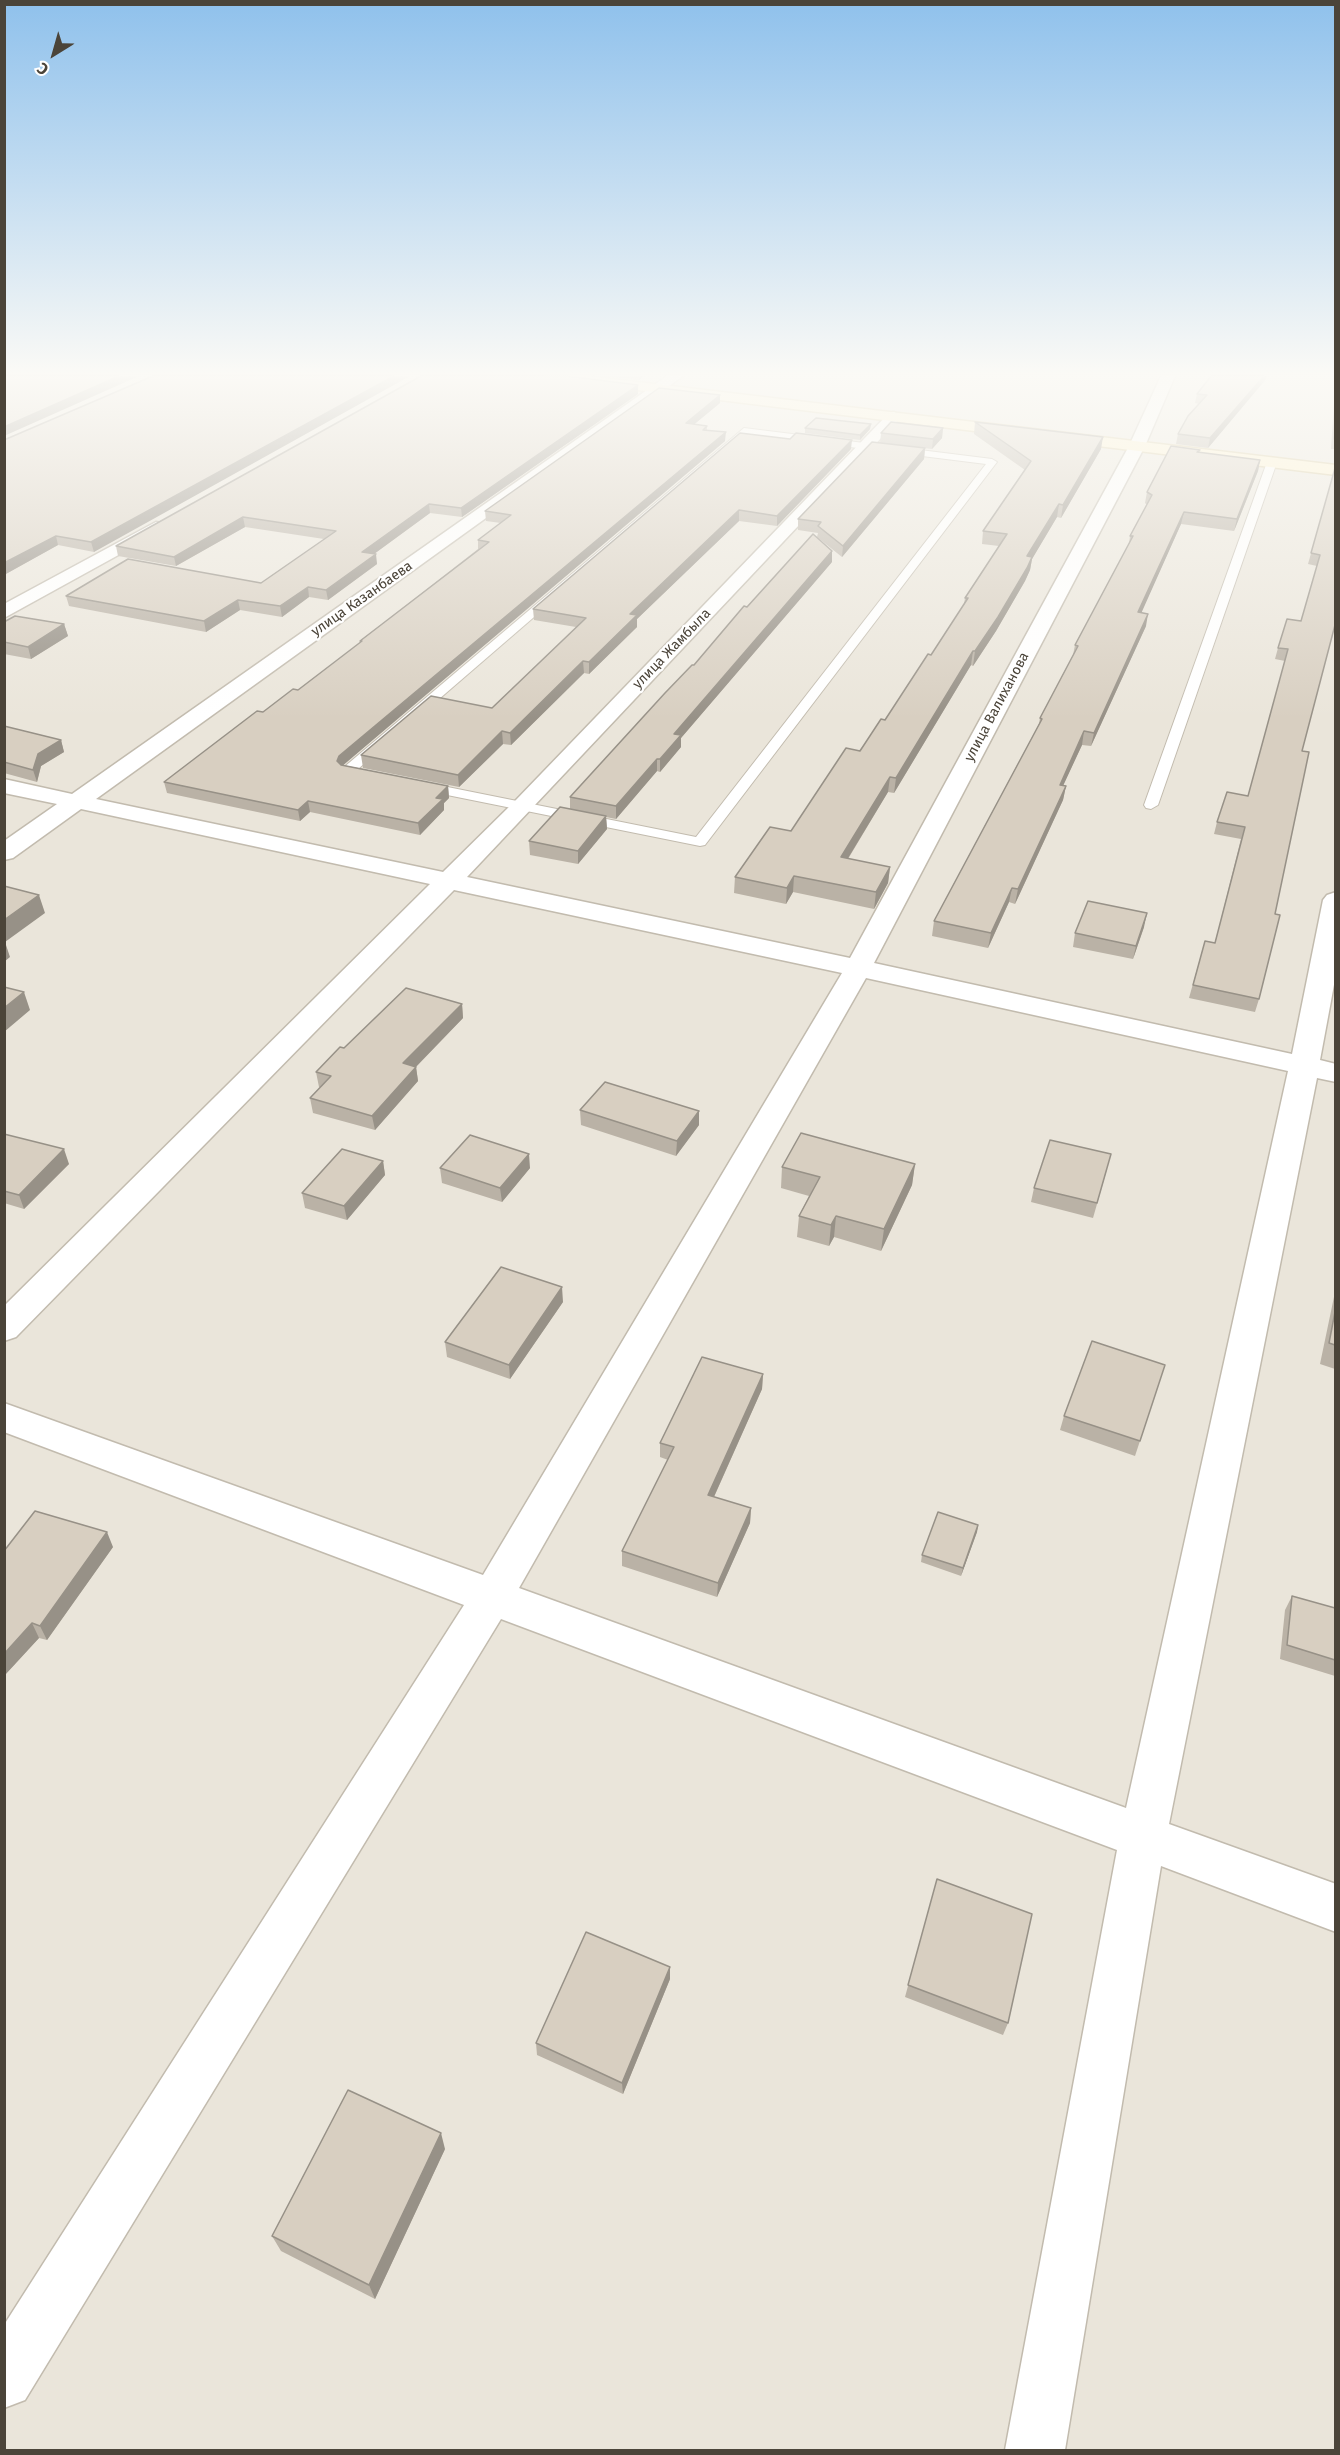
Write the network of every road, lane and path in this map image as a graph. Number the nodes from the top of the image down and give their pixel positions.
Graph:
1 (514, 491) edge
2 (675, 491) edge
3 (823, 491) edge
4 (970, 491) edge
5 (1113, 491) edge
6 (1262, 491) edge
7 (168, 520) edge
8 (4, 612) edge
9 (4, 786) edge
10 (77, 801) junction
11 (1151, 804) dead end
12 (523, 806) junction
13 (4, 853) edge
14 (448, 880) junction
15 (1335, 900) edge
16 (858, 968) junction
17 (1320, 1070) edge
18 (4, 1328) edge
19 (4, 1417) edge
20 (492, 1597) junction
21 (1143, 1837) junction
22 (1335, 1908) edge
23 (4, 2379) edge
24 (1035, 2451) edge

1 - 10 street, улица Казанбаева
2 - 12 lane
3 - 12 street, улица Жамбыла
4 - 12 lane
5 - 16 street, улица Валиханова
6 - 11 lane
7 - 8 street
9 - 10 street
10 - 13 street, улица Казанбаева
10 - 14 street
12 - 14 street, улица Жамбыла
14 - 16 street
14 - 18 street, улица Жамбыла
15 - 17 street
16 - 17 street
16 - 20 street, улица Валиханова
17 - 21 street
19 - 20 street
20 - 21 street
20 - 23 street, улица Валиханова
21 - 22 street
21 - 24 street

